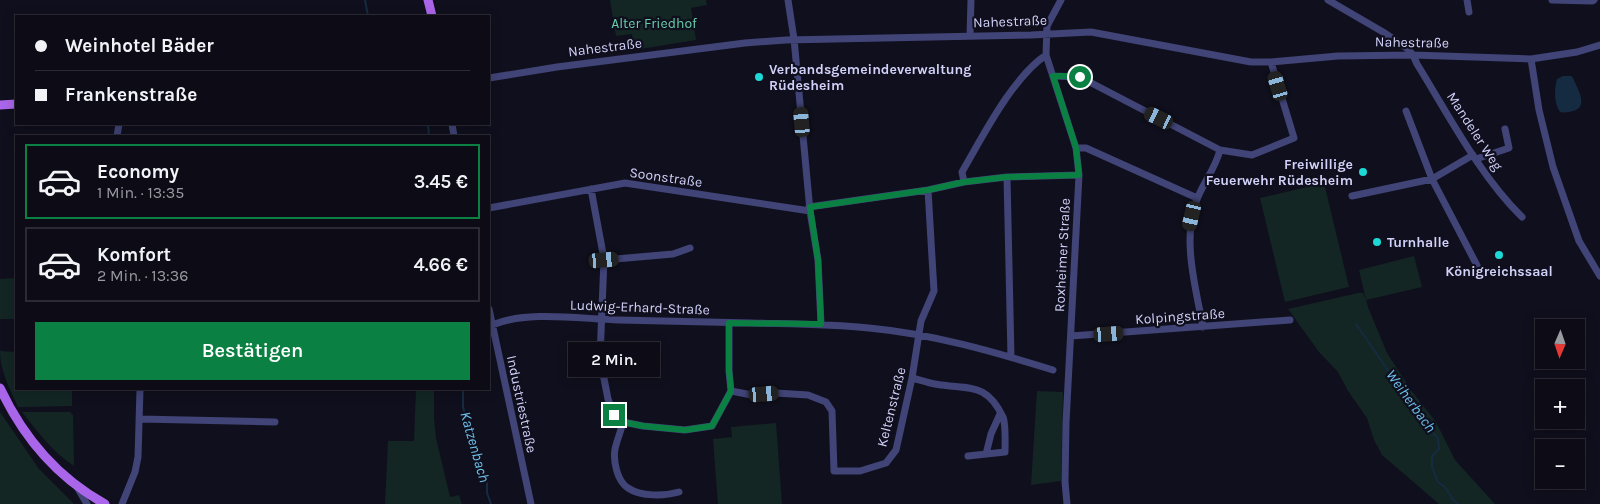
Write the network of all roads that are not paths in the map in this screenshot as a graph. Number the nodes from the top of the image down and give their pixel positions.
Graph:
1 (428, 0) edge
2 (788, 0) edge
3 (970, 0) edge
4 (1059, 0) edge
5 (1328, 0) edge
6 (1467, 0) edge
7 (1552, 0) edge
8 (1594, 0) edge
9 (1469, 12) dead end
10 (432, 15) edge
11 (1046, 34) junction
12 (970, 36) junction
13 (794, 39) junction
14 (1600, 45) edge
15 (1046, 55) junction
16 (1413, 55) junction
17 (1531, 59) junction
18 (1271, 62) junction
19 (1053, 76) junction
20 (490, 78) edge
21 (15, 104) edge
22 (0, 105) edge
23 (1406, 111) dead end
24 (1505, 129) dead end
25 (1076, 148) junction
26 (1220, 150) junction
27 (1475, 157) junction
28 (1079, 175) junction
29 (1007, 177) junction
30 (1432, 179) junction
31 (964, 182) junction
32 (591, 189) junction
33 (928, 190) junction
34 (1352, 196) dead end
35 (1197, 198) junction
36 (490, 208) edge
37 (810, 209) junction
38 (1522, 217) dead end
39 (690, 248) dead end
40 (604, 260) junction
41 (1482, 274) dead end
42 (1600, 276) edge
43 (490, 314) edge
44 (601, 319) junction
45 (1290, 320) dead end
46 (729, 323) junction
47 (821, 324) junction
48 (492, 325) junction
49 (1203, 328) junction
50 (919, 335) junction
51 (1071, 336) junction
52 (1011, 357) junction
53 (1053, 370) dead end
54 (912, 378) junction
55 (0, 388) edge
56 (140, 390) edge
57 (731, 391) junction
58 (1000, 414) junction
59 (140, 419) junction
60 (275, 422) dead end
61 (623, 422) junction
62 (986, 454) junction
63 (968, 456) dead end
64 (75, 484) junction
65 (679, 492) dead end
66 (87, 504) edge
67 (105, 504) edge
68 (122, 504) edge
69 (531, 504) edge
70 (1067, 504) edge

1 - 10 main road
2 - 13 street
3 - 12 street
4 - 11 street
5 - 16 street
6 - 9 street
7 - 8 street
11 - 12 street, Nahestraße
11 - 15 street, Roxheimer Straße
11 - 18 street, Nahestraße
12 - 13 street, Nahestraße
13 - 20 street, Nahestraße
13 - 37 street
14 - 17 street, Nahestraße
15 - 19 street, Roxheimer Straße
15 - 31 street
16 - 17 street, Nahestraße
16 - 18 street, Nahestraße
16 - 27 street, Mandeler Weg
17 - 42 street
18 - 26 street
19 - 25 street, Roxheimer Straße
19 - 26 street
21 - 22 main road
23 - 30 street
24 - 27 street
25 - 28 street, Roxheimer Straße
25 - 35 street
26 - 35 street
27 - 30 street
27 - 38 street, Mandeler Weg
28 - 29 street, Soonstraße
28 - 51 street, Roxheimer Straße
29 - 31 street, Soonstraße
29 - 52 street
30 - 34 street
30 - 41 street
31 - 33 street, Soonstraße
32 - 36 street, Soonstraße
32 - 37 street, Soonstraße
32 - 40 street
33 - 37 street, Soonstraße
33 - 50 street, Keltenstraße
35 - 49 street
37 - 47 street
39 - 40 street
40 - 44 street
43 - 48 street, Industriestraße
44 - 46 street, Ludwig-Erhard-Straße
44 - 48 street, Ludwig-Erhard-Straße
44 - 61 street
45 - 49 street, Kolpingstraße
46 - 47 street, Ludwig-Erhard-Straße
46 - 57 street
47 - 50 street, Ludwig-Erhard-Straße
48 - 69 street, Industriestraße
49 - 51 street, Kolpingstraße
50 - 52 street, Ludwig-Erhard-Straße
50 - 54 street, Keltenstraße
51 - 70 street, Roxheimer Straße
52 - 53 street, Ludwig-Erhard-Straße
54 - 57 street, Keltenstraße
54 - 58 street
55 - 64 main road
56 - 59 street
57 - 61 street
58 - 62 street
58 - 62 street
59 - 60 street
59 - 68 street
61 - 65 street
62 - 63 street
64 - 66 street
64 - 67 main road

